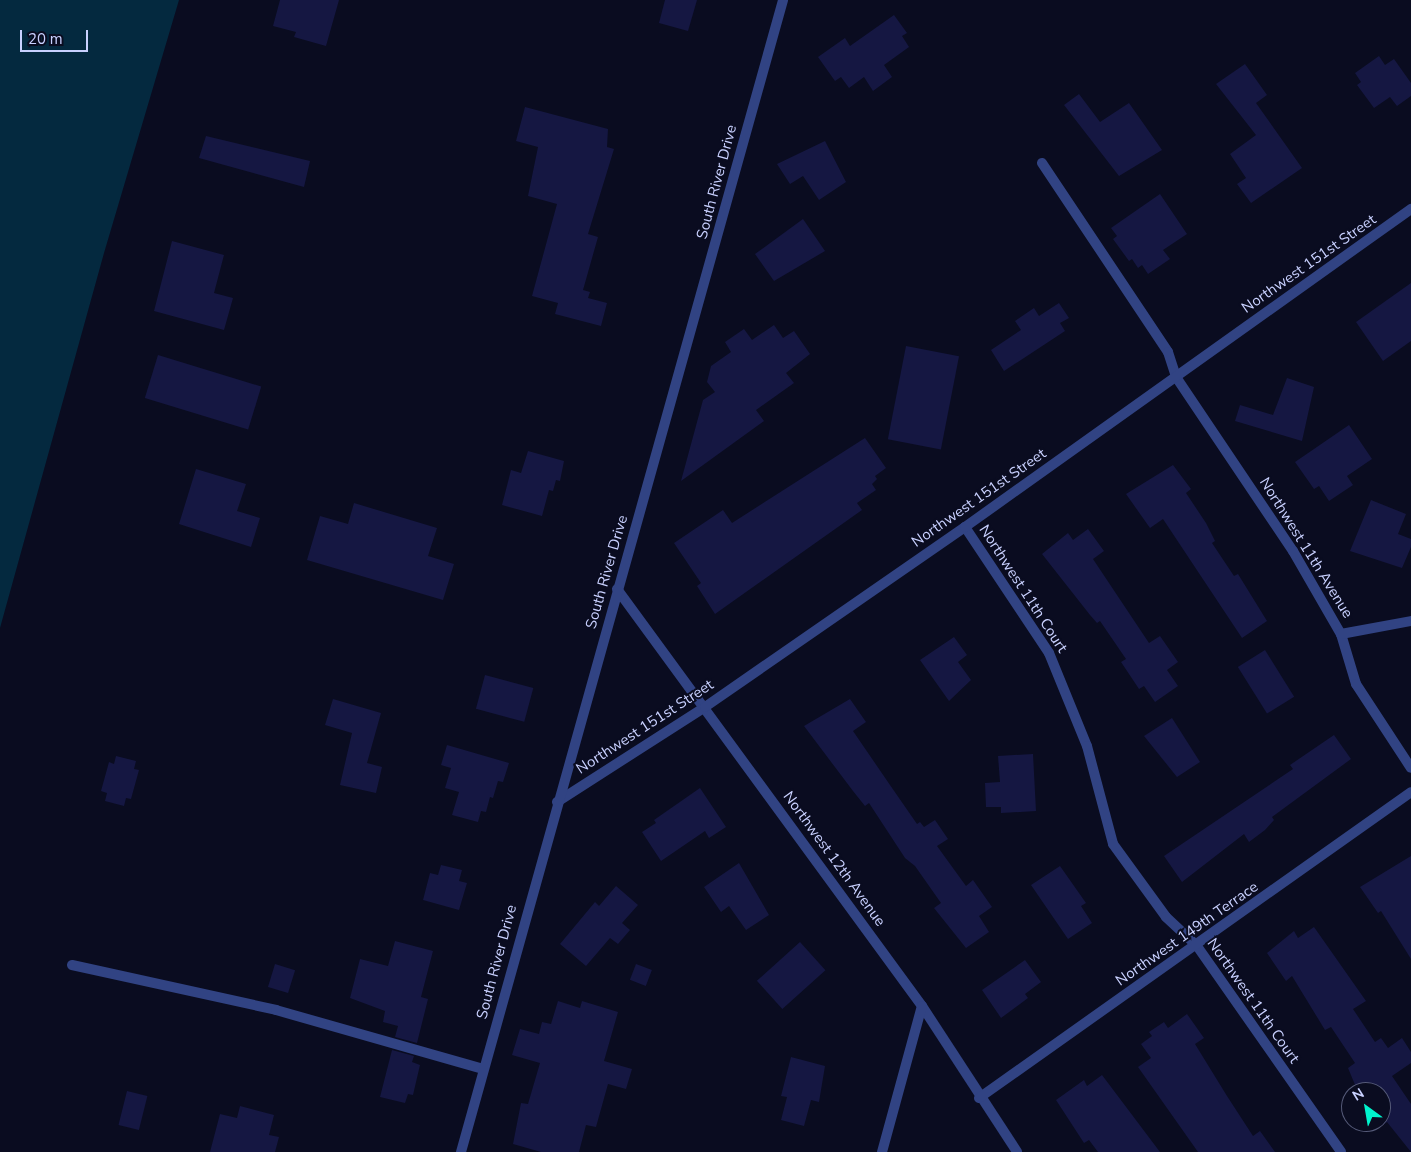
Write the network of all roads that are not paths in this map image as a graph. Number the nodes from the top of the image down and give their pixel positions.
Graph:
1 (783, 0) edge
2 (1042, 163) dead end
3 (1411, 209) edge
4 (1176, 377) junction
5 (965, 527) junction
6 (617, 589) junction
7 (1411, 621) edge
8 (1341, 634) junction
9 (705, 707) junction
10 (1411, 768) edge
11 (1411, 792) edge
12 (557, 802) junction
13 (1197, 946) junction
14 (72, 966) dead end
15 (922, 1006) junction
16 (483, 1069) junction
17 (979, 1098) junction
18 (461, 1152) edge
19 (882, 1152) edge
20 (1017, 1152) edge
21 (1341, 1152) edge

1 - 6 street, South River Drive
2 - 4 street, Northwest 11th Avenue
3 - 4 street, Northwest 151st Street
4 - 5 street, Northwest 151st Street
4 - 8 street, Northwest 11th Avenue
5 - 9 street, Northwest 151st Street
5 - 13 street, Northwest 11th Court
6 - 9 street, Northwest 12th Avenue
6 - 12 street, South River Drive
7 - 8 street
8 - 10 street, Northwest 11th Avenue
9 - 12 street, Northwest 151st Street
9 - 15 street, Northwest 12th Avenue
11 - 13 street, Northwest 149th Terrace
12 - 16 street, South River Drive
13 - 17 street, Northwest 149th Terrace
13 - 21 street, Northwest 11th Court
14 - 16 street
15 - 17 street, Northwest 12th Avenue
15 - 19 street
16 - 18 street, South River Drive
17 - 20 street, Northwest 12th Avenue

